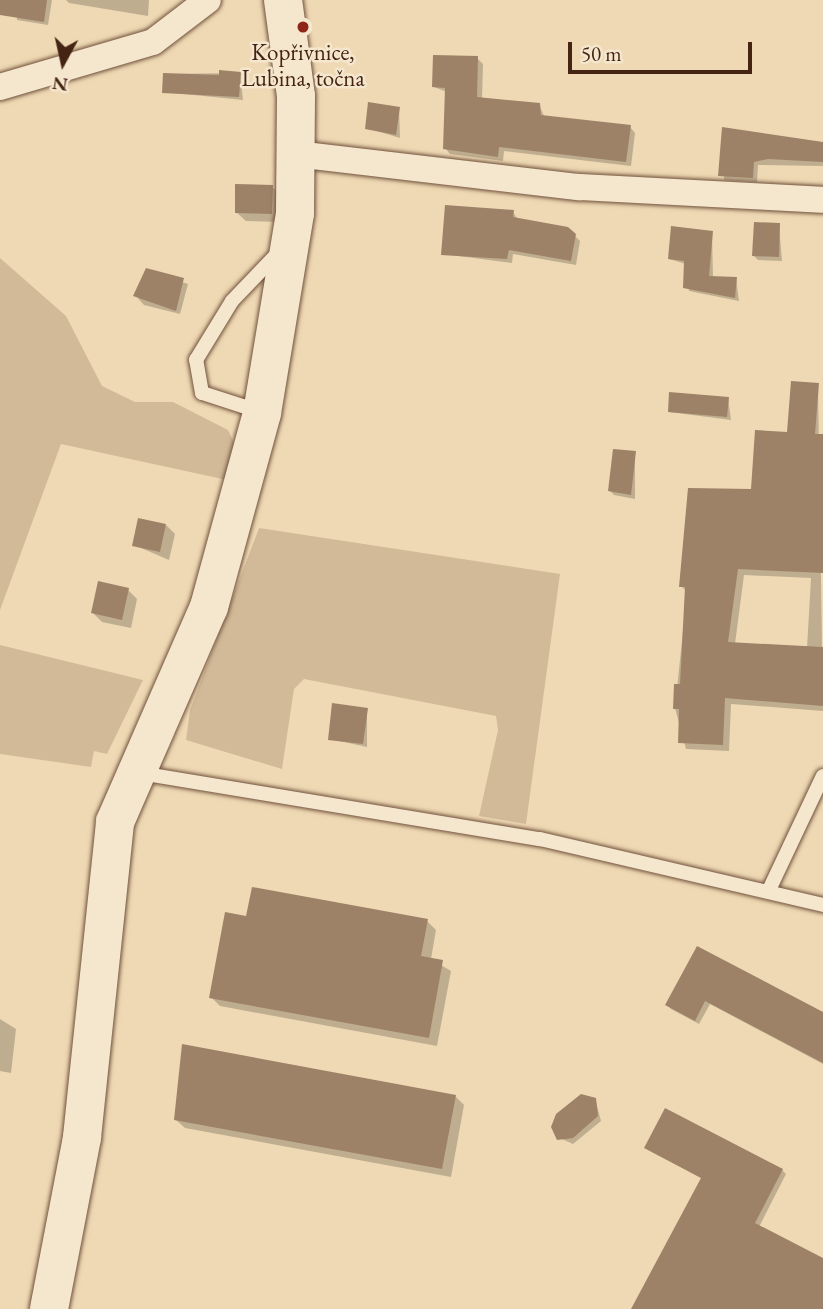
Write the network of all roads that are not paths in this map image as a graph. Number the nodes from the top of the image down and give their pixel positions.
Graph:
1 (208, 0) edge
2 (283, 0) edge
3 (0, 88) edge
4 (296, 154) junction
5 (823, 200) edge
6 (292, 239) junction
7 (262, 413) junction
8 (135, 772) junction
9 (823, 776) edge
10 (769, 890) junction
11 (823, 905) edge
12 (49, 1309) edge

1 - 3 street
2 - 4 street
4 - 5 street
4 - 6 street
6 - 7 street
6 - 7 lane
7 - 8 street
8 - 10 lane
8 - 12 street
9 - 10 lane
10 - 11 lane

